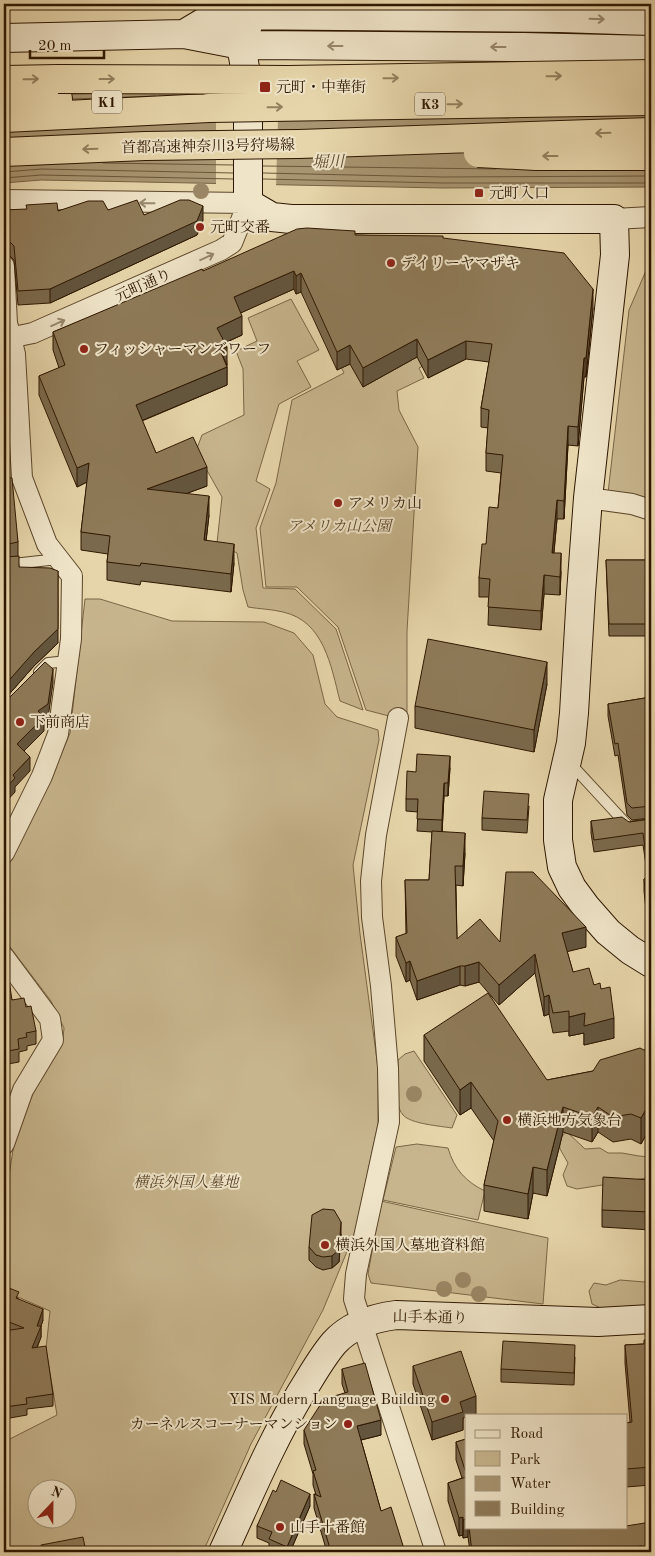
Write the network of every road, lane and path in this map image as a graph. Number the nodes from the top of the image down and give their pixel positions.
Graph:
1 (213, 10) edge
2 (248, 10) edge
3 (478, 10) edge
4 (651, 21) edge
5 (184, 34) junction
6 (4, 38) edge
7 (241, 45) junction
8 (651, 50) edge
9 (651, 74) edge
10 (4, 80) edge
11 (4, 98) edge
12 (651, 101) edge
13 (209, 108) junction
14 (4, 118) edge
15 (651, 132) edge
16 (299, 144) junction
17 (4, 152) edge
18 (651, 156) edge
19 (4, 200) edge
20 (248, 203) junction
21 (651, 217) edge
22 (614, 219) junction
23 (4, 266) edge
24 (8, 338) edge
25 (13, 479) edge
26 (588, 498) junction
27 (651, 510) edge
28 (58, 559) junction
29 (4, 565) edge
30 (68, 661) junction
31 (29, 683) edge
32 (398, 718) dead end
33 (567, 759) junction
34 (651, 824) edge
35 (4, 853) edge
36 (4, 957) edge
37 (651, 963) edge
38 (4, 1144) edge
39 (651, 1319) edge
40 (362, 1324) junction
41 (223, 1552) edge
42 (436, 1552) edge

1 - 2 street
1 - 5 street
1 - 7 street
2 - 3 street
2 - 7 street
3 -> 4 street
5 - 6 street
5 - 7 street
8 -> 7 street
7 - 20 street, bridge
10 -> 9 highway, bridge
11 - 13 highway, K1
13 -> 12 highway, K3, bridge
13 - 14 highway, K3
15 -> 16 highway, 首都高速神奈川3号狩場線, bridge
16 -> 17 highway, 首都高速神奈川3号狩場線, bridge
18 -> 16 highway, bridge
20 -> 19 street
20 - 22 street
24 -> 20 street, 元町通り
21 - 22 street
22 - 26 street
23 - 24 street
24 - 25 street
25 - 28 street
26 - 27 street
26 - 33 street
28 - 29 lane
28 - 30 street
30 - 31 lane
30 - 35 street
32 - 40 street
33 - 34 lane
33 - 37 street
36 - 38 street
39 - 40 street, 山手本通り
40 - 41 street, 山手本通り
40 - 42 street

